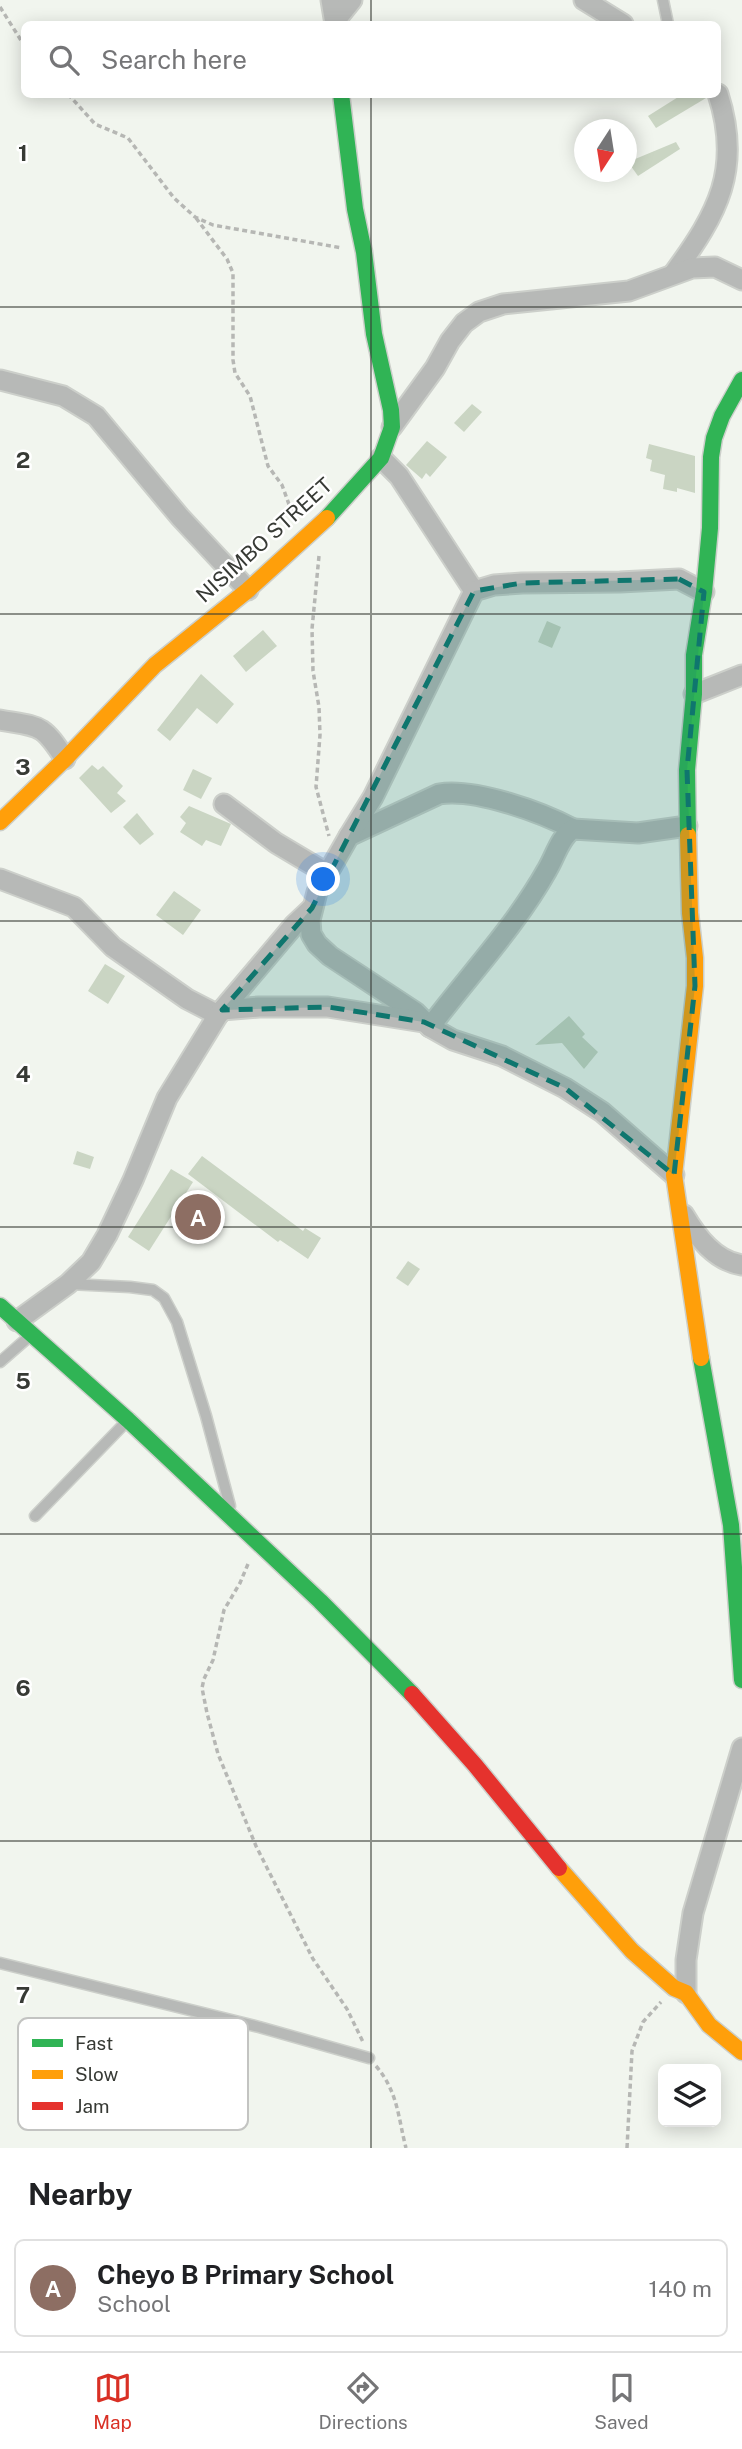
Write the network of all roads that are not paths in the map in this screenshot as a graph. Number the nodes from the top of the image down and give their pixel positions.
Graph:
1 (331, 0) edge
2 (352, 0) edge
3 (584, 0) edge
4 (663, 0) edge
5 (335, 21) edge
6 (336, 21) edge
7 (618, 21) edge
8 (667, 21) edge
9 (341, 98) edge
10 (721, 98) edge
11 (737, 124) edge
12 (674, 273) junction
13 (742, 280) edge
14 (0, 380) edge
15 (742, 380) edge
16 (392, 427) junction
17 (381, 458) junction
18 (248, 590) junction
19 (474, 591) junction
20 (704, 592) junction
21 (742, 675) edge
22 (694, 694) junction
23 (0, 720) edge
24 (65, 759) junction
25 (224, 804) dead end
26 (0, 822) edge
27 (687, 826) junction
28 (573, 829) junction
29 (349, 836) junction
30 (332, 865) junction
31 (0, 879) edge
32 (312, 908) junction
33 (220, 1013) junction
34 (427, 1024) junction
35 (674, 1175) junction
36 (679, 1208) junction
37 (742, 1265) edge
38 (68, 1284) junction
39 (0, 1306) edge
40 (24, 1328) junction
41 (0, 1362) edge
42 (128, 1420) junction
43 (35, 1516) dead end
44 (233, 1520) junction
45 (742, 1680) edge
46 (742, 1748) edge
47 (0, 1963) edge
48 (680, 1990) junction
49 (223, 2018) edge
50 (248, 2024) edge
51 (742, 2052) edge
52 (369, 2058) road end

1 - 5 street
2 - 6 street
3 - 7 street
4 - 8 lane
9 - 16 street, NISIMBO STREET
10 - 11 street
11 - 12 street
12 - 13 street
12 - 16 street
14 - 18 street
15 - 20 street
16 - 17 street, NISIMBO STREET
17 - 18 street, NISIMBO STREET
17 - 19 street
18 - 24 street, NISIMBO STREET
19 - 20 street
19 - 29 street
20 - 22 street
21 - 22 street
22 - 27 street
23 - 24 street
24 - 26 street, NISIMBO STREET
25 - 30 street
27 - 28 street
27 - 35 street
28 - 29 street
28 - 34 street
29 - 30 street
30 - 32 street
31 - 33 street
32 - 33 street
32 - 34 street
33 - 34 street
33 - 38 street
34 - 35 street
35 - 36 street
36 - 37 street
36 - 45 street
38 - 40 street
38 - 44 lane
39 - 40 street
40 - 41 lane
40 - 42 street
42 - 43 lane
42 - 44 street
44 - 48 street
46 - 48 street
47 - 49 lane
48 - 51 street
50 - 52 lane

